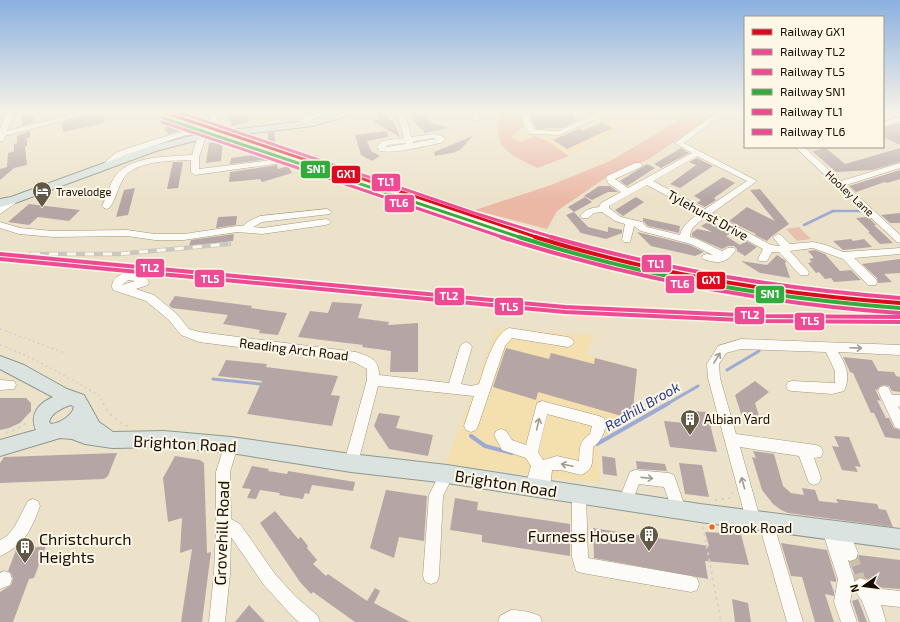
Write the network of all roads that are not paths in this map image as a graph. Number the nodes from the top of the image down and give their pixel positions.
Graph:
1 (156, 142) edge
2 (179, 142) edge
3 (200, 142) edge
4 (682, 142) edge
5 (801, 148) edge
6 (694, 151) dead end
7 (195, 157) junction
8 (317, 158) dead end
9 (107, 165) junction
10 (638, 165) dead end
11 (900, 165) edge
12 (647, 181) junction
13 (841, 184) junction
14 (628, 192) junction
15 (14, 200) junction
16 (0, 203) edge
17 (107, 206) dead end
18 (604, 209) junction
19 (0, 211) edge
20 (705, 214) junction
21 (585, 216) dead end
22 (327, 217) dead end
23 (630, 222) junction
24 (0, 225) edge
25 (898, 236) edge
26 (778, 237) dead end
27 (685, 239) junction
28 (627, 240) dead end
29 (769, 248) junction
30 (785, 248) junction
31 (731, 250) dead end
32 (900, 251) edge
33 (722, 256) junction
34 (846, 256) junction
35 (707, 257) dead end
36 (763, 259) dead end
37 (804, 272) dead end
38 (872, 282) dead end
39 (128, 290) dead end
40 (568, 342) dead end
41 (466, 347) dead end
42 (829, 347) junction
43 (900, 350) edge
44 (0, 362) edge
45 (35, 380) junction
46 (373, 380) junction
47 (792, 386) dead end
48 (453, 389) junction
49 (483, 389) junction
50 (891, 397) edge
51 (76, 400) junction
52 (40, 415) junction
53 (900, 423) edge
54 (472, 426) dead end
55 (57, 430) junction
56 (501, 436) dead end
57 (730, 439) junction
58 (112, 440) junction
59 (2, 442) edge
60 (231, 445) junction
61 (531, 453) junction
62 (351, 463) junction
63 (448, 474) junction
64 (814, 478) dead end
65 (538, 488) junction
66 (579, 494) junction
67 (625, 502) junction
68 (33, 506) dead end
69 (679, 510) junction
70 (760, 521) junction
71 (224, 526) junction
72 (836, 530) junction
73 (900, 539) edge
74 (0, 548) edge
75 (850, 553) tunnel mouth
76 (431, 576) dead end
77 (691, 584) dead end
78 (900, 599) edge
79 (217, 622) edge
80 (312, 622) edge
81 (506, 622) edge
82 (534, 622) edge
83 (795, 622) edge
84 (849, 622) edge
85 (878, 622) edge

1 - 9 street
2 - 9 main road
3 - 7 street
4 - 6 street
5 - 13 street, Hooley Lane
7 - 8 street
7 - 17 street
9 - 15 main road
10 - 14 street
11 - 13 street
12 - 14 street
12 - 20 street, Tylehurst Drive
12 - 20 street
13 - 25 street, Hooley Lane
14 - 18 street
15 - 16 main road
15 - 19 street
18 - 21 street
18 - 23 street
20 - 27 street
20 - 29 street, Tylehurst Drive
22 - 24 street
23 - 27 street
23 - 28 street
26 - 30 street
27 - 33 street
29 - 30 street, Tylehurst Drive
29 - 36 street
30 - 34 street, Tylehurst Drive
30 - 37 street
31 - 33 street
32 - 34 street, Tylehurst Drive
33 - 35 street
34 - 38 street, Tylehurst Drive
39 - 46 street, Reading Arch Road
40 - 49 street
41 - 48 street
42 -> 43 street
42 - 47 street
57 -> 42 street
44 - 45 main road
45 - 51 main road
45 - 52 main road
46 - 48 street
46 - 62 street
48 - 49 street
49 - 54 street
50 - 53 street
51 - 52 main road
51 - 55 main road
51 - 58 main road
52 - 55 main road
52 - 59 main road
55 - 58 main road, Brighton Road
55 - 59 main road
56 - 61 street
57 - 64 street
70 -> 57 street
58 - 60 main road, Brighton Road
60 - 62 main road, Brighton Road
60 - 71 street, Grovehill Road
61 - 65 street
61 -> 65 street
62 - 63 main road, Brighton Road
63 - 65 main road, Brighton Road
63 - 76 street
65 - 66 main road, Brighton Road
66 - 67 main road, Brighton Road
66 - 77 street
67 - 69 main road, Brighton Road
67 -> 69 street
68 - 74 street
69 - 70 main road, Brighton Road
70 - 72 main road, Brighton Road
70 - 83 street
71 - 79 street, Grovehill Road
71 - 80 street
72 - 73 main road, Brighton Road
72 - 75 street
72 - 84 street
78 - 85 street
81 - 82 street

